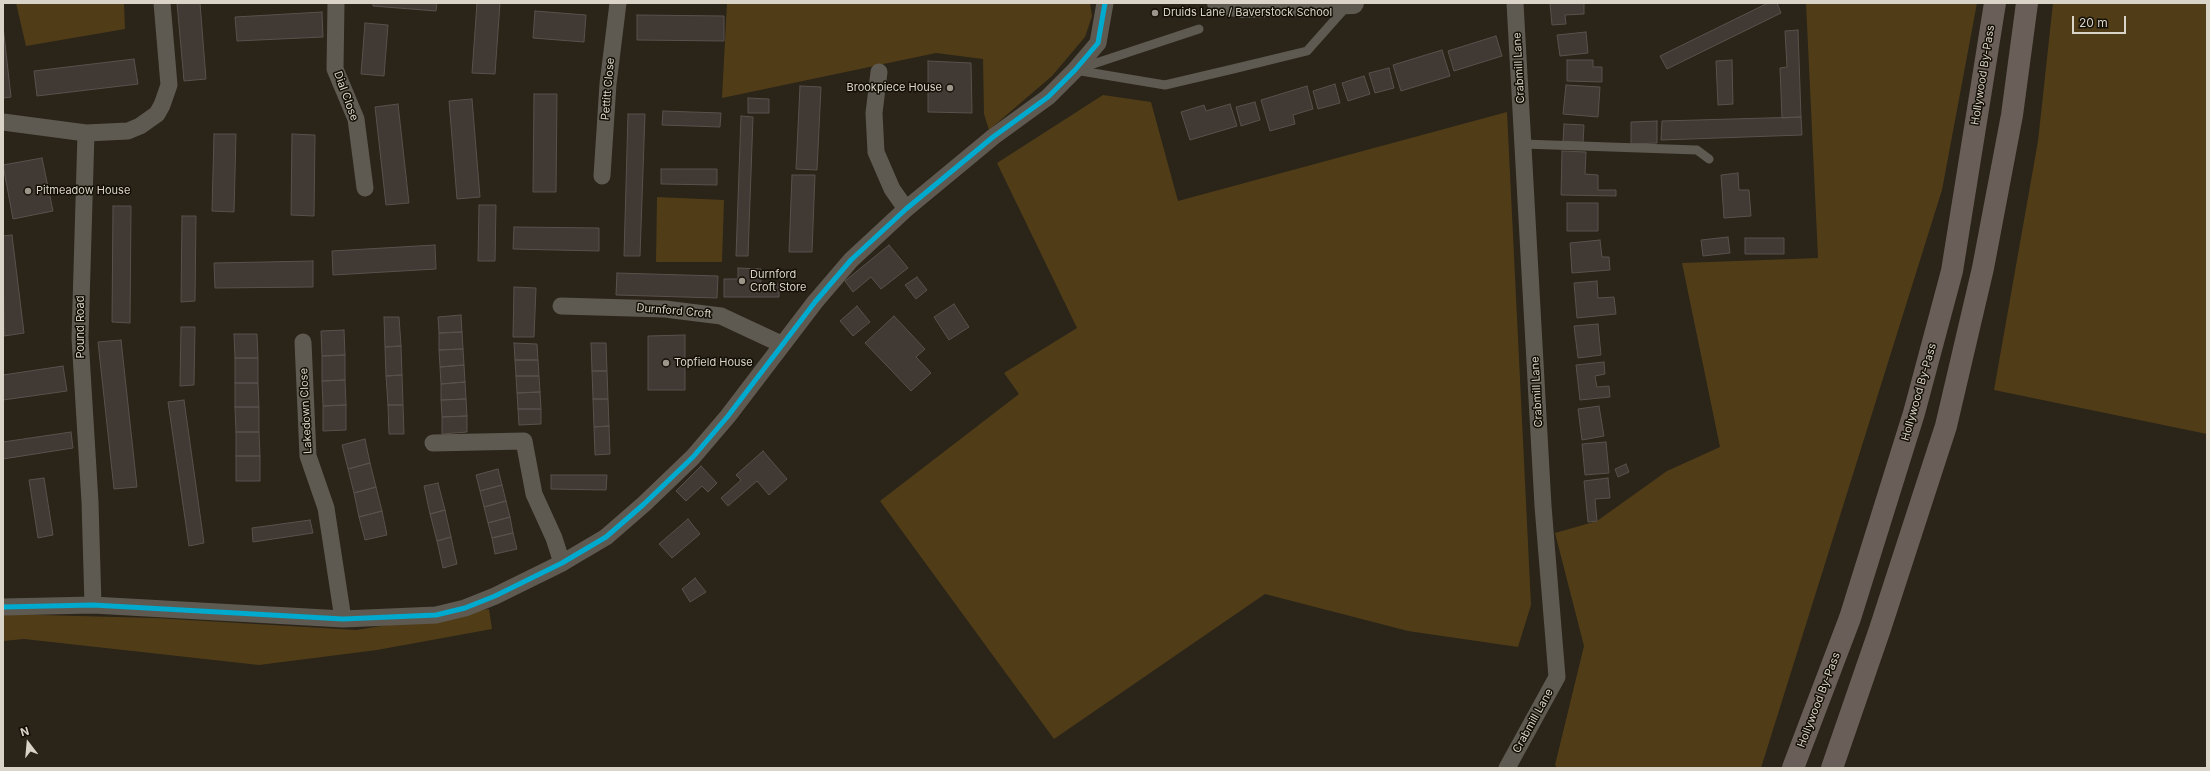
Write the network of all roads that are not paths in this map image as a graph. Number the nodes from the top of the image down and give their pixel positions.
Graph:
1 (162, 3) edge
2 (336, 3) edge
3 (618, 3) edge
4 (1105, 3) edge
5 (1218, 3) edge
6 (1353, 3) edge
7 (1515, 3) edge
8 (1995, 3) edge
9 (2027, 3) edge
10 (1349, 4) edge
11 (1199, 29) dead end
12 (1076, 70) junction
13 (879, 72) dead end
14 (3, 122) edge
15 (86, 133) junction
16 (1523, 144) junction
17 (1709, 159) dead end
18 (602, 176) dead end
19 (365, 188) dead end
20 (906, 209) junction
21 (561, 306) dead end
22 (303, 342) dead end
23 (781, 344) junction
24 (433, 443) dead end
25 (562, 563) junction
26 (93, 604) junction
27 (3, 607) edge
28 (343, 619) junction
29 (1507, 768) edge
30 (1793, 768) edge
31 (1832, 768) edge

1 - 15 street
2 - 19 street, Dial Close
3 - 18 street, Pettitt Close
4 - 12 street
5 - 10 street
6 - 10 street
7 - 16 street, Crabmill Lane
8 - 30 highway, Hollywood By-Pass
9 - 31 highway
10 - 12 lane
11 - 12 lane
12 - 20 street
13 - 20 street
14 - 15 street
15 - 26 street, Pound Road
16 - 17 lane
16 - 29 street, Crabmill Lane
20 - 23 street
21 - 23 street, Durnford Croft
22 - 28 street, Lakedown Close
23 - 25 street
24 - 25 street
25 - 28 street
26 - 27 street
26 - 28 street

